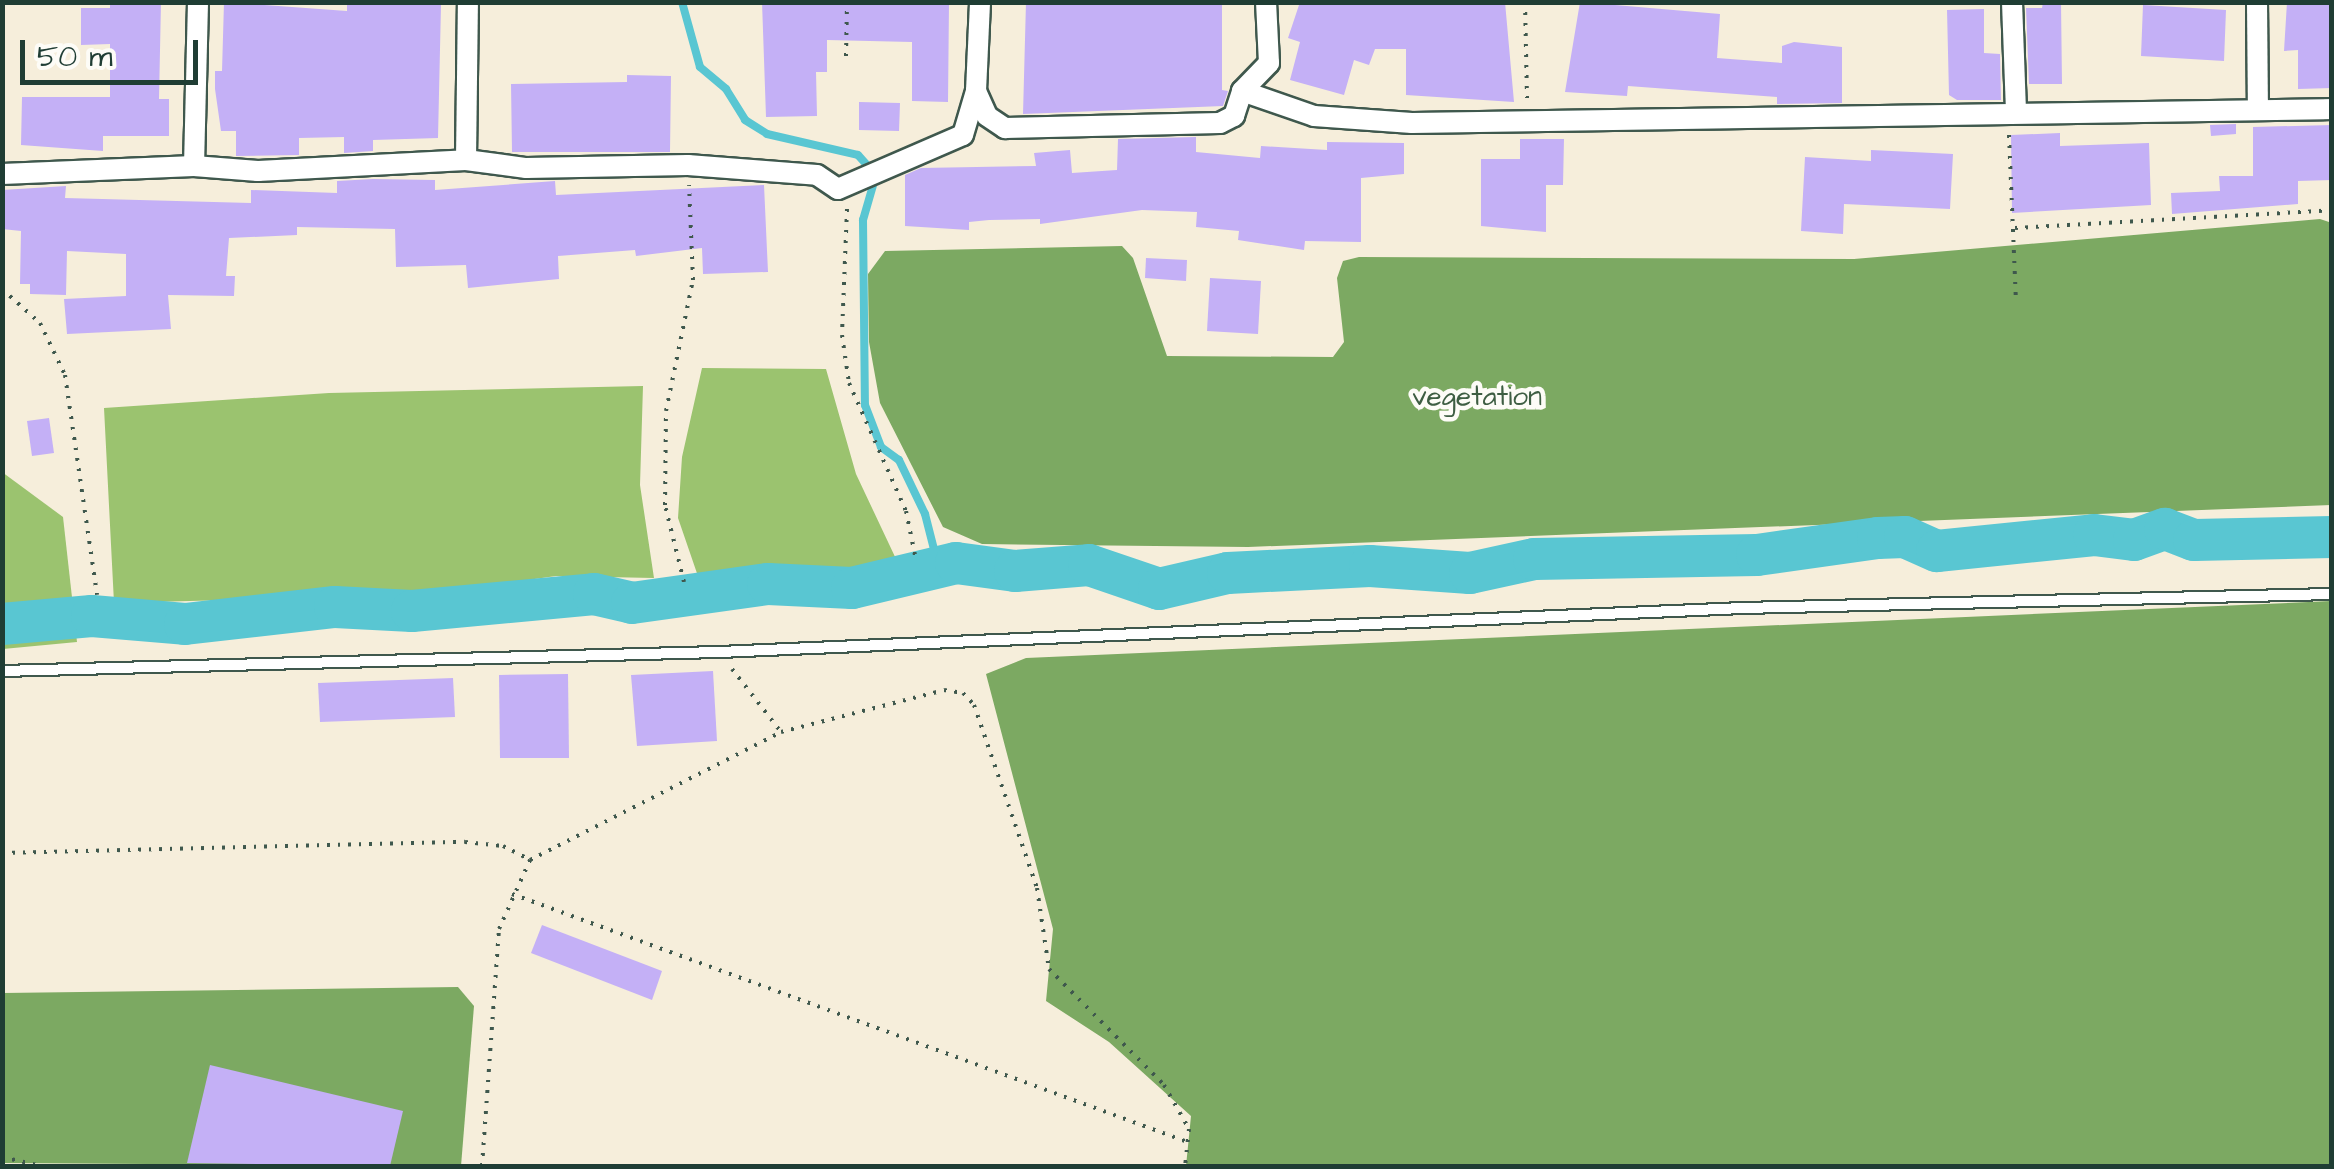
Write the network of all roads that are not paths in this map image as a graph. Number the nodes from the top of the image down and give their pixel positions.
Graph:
1 (198, 2) edge
2 (468, 2) edge
3 (980, 2) edge
4 (1266, 2) edge
5 (2012, 2) edge
6 (2257, 2) edge
7 (976, 91) junction
8 (1242, 91) junction
9 (2258, 108) junction
10 (2332, 109) edge
11 (2012, 110) junction
12 (466, 160) junction
13 (194, 166) junction
14 (2, 174) edge
15 (2332, 594) edge
16 (2, 672) edge

1 - 13 street
2 - 12 street
3 - 7 street
4 - 8 street
5 - 11 street
6 - 9 street
7 - 8 street
7 - 12 street
8 - 11 street
9 - 10 street
9 - 11 street
12 - 13 street
13 - 14 street
15 - 16 lane

